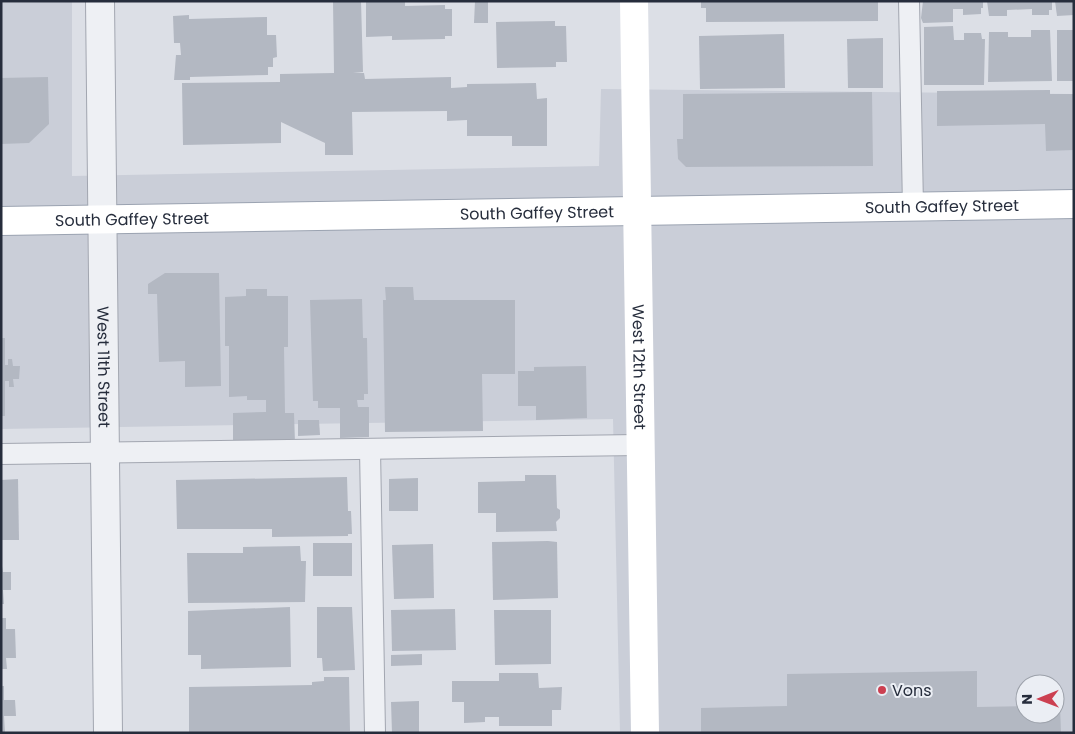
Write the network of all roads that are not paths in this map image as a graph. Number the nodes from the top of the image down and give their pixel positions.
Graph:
1 (100, 1) edge
2 (634, 1) edge
3 (909, 1) edge
4 (1074, 204) edge
5 (913, 207) junction
6 (636, 212) junction
7 (103, 219) junction
8 (1, 222) edge
9 (639, 445) junction
10 (370, 449) junction
11 (105, 452) junction
12 (1, 454) edge
13 (108, 733) edge
14 (375, 733) edge
15 (645, 733) edge

1 - 7 street, West 11th Street
2 - 6 main road, West 12th Street
3 - 5 lane
4 - 5 main road, South Gaffey Street
5 - 6 main road, South Gaffey Street
6 - 7 main road, South Gaffey Street
6 - 9 main road, West 12th Street
7 - 8 main road, South Gaffey Street
7 - 11 street, West 11th Street
9 - 10 lane
9 - 15 main road, West 12th Street
10 - 11 lane
10 - 14 lane
11 - 12 lane
11 - 13 street, West 11th Street

